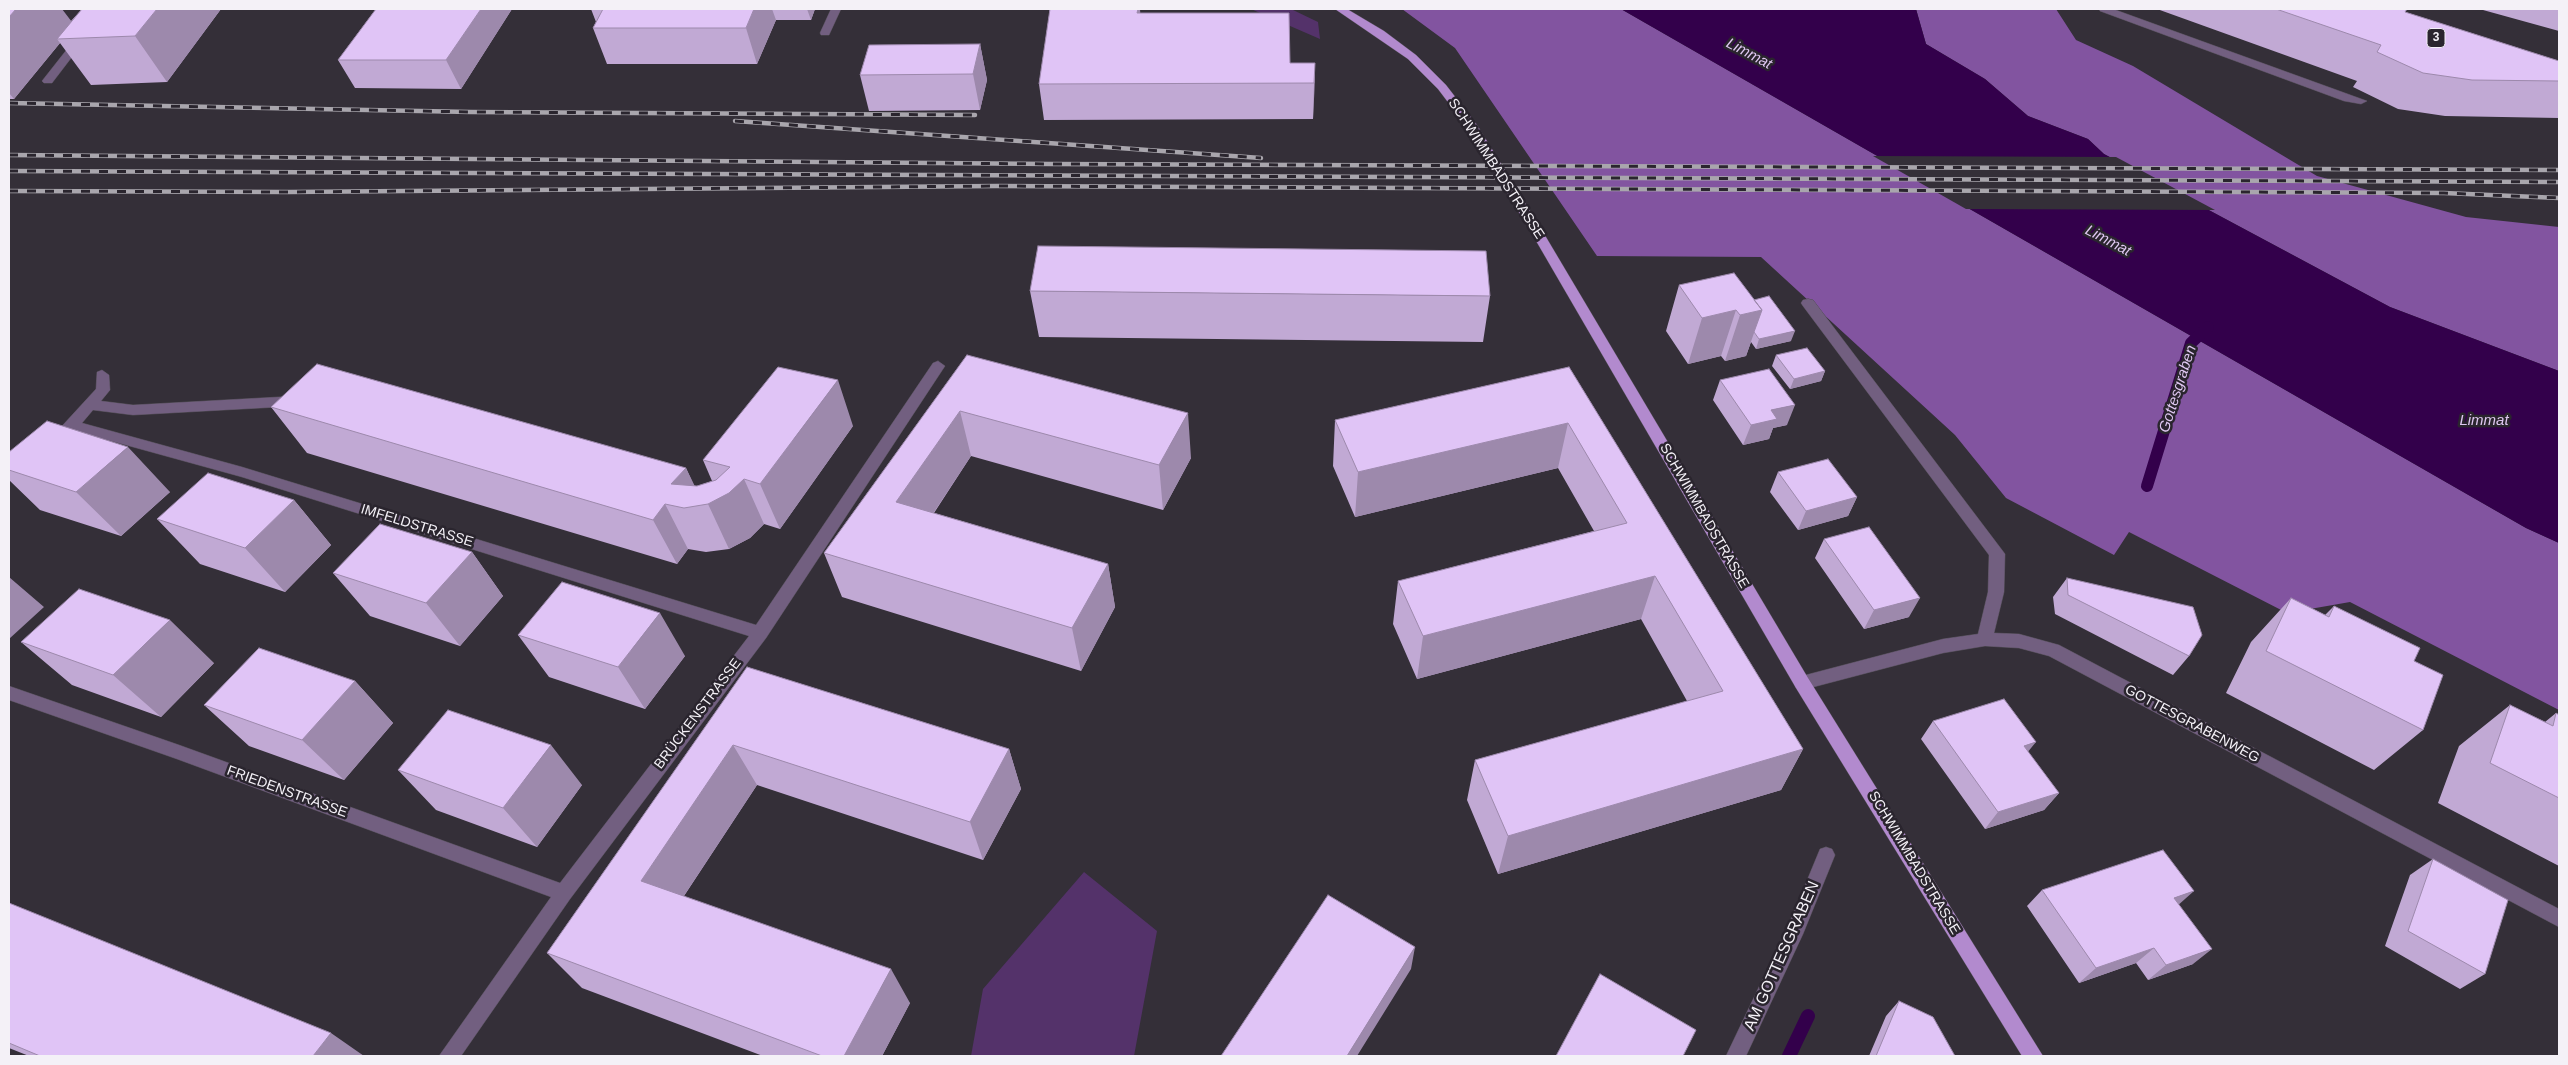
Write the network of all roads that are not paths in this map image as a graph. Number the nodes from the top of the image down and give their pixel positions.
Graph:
1 (100, 9) edge
2 (836, 9) edge
3 (1340, 9) edge
4 (2104, 9) edge
5 (824, 32) dead end
6 (48, 81) dead end
7 (2361, 101) dead end
8 (1808, 303) dead end
9 (938, 366) dead end
10 (102, 375) dead end
11 (315, 400) edge
12 (92, 406) junction
13 (72, 425) junction
14 (58, 437) edge
15 (760, 633) junction
16 (1986, 639) junction
17 (1802, 683) junction
18 (9, 693) edge
19 (1826, 854) dead end
20 (564, 894) junction
21 (2559, 918) edge
22 (449, 1056) edge
23 (1736, 1056) edge
24 (2033, 1056) edge

1 - 6 street
2 - 5 street
3 - 17 main road, SCHWIMMBADSTRASSE
4 - 7 street
8 - 16 street
9 - 15 street, BRÜCKENSTRASSE
10 - 12 street
11 - 12 street
12 - 13 street
13 - 14 street
13 - 15 street, IMFELDSTRASSE
15 - 20 street, BRÜCKENSTRASSE
16 - 17 street, GOTTESGRABENWEG
16 - 21 street, GOTTESGRABENWEG
17 - 24 main road, SCHWIMMBADSTRASSE
18 - 20 street, FRIEDENSTRASSE
19 - 23 street, AM GOTTESGRABEN
20 - 22 street, BRÜCKENSTRASSE

